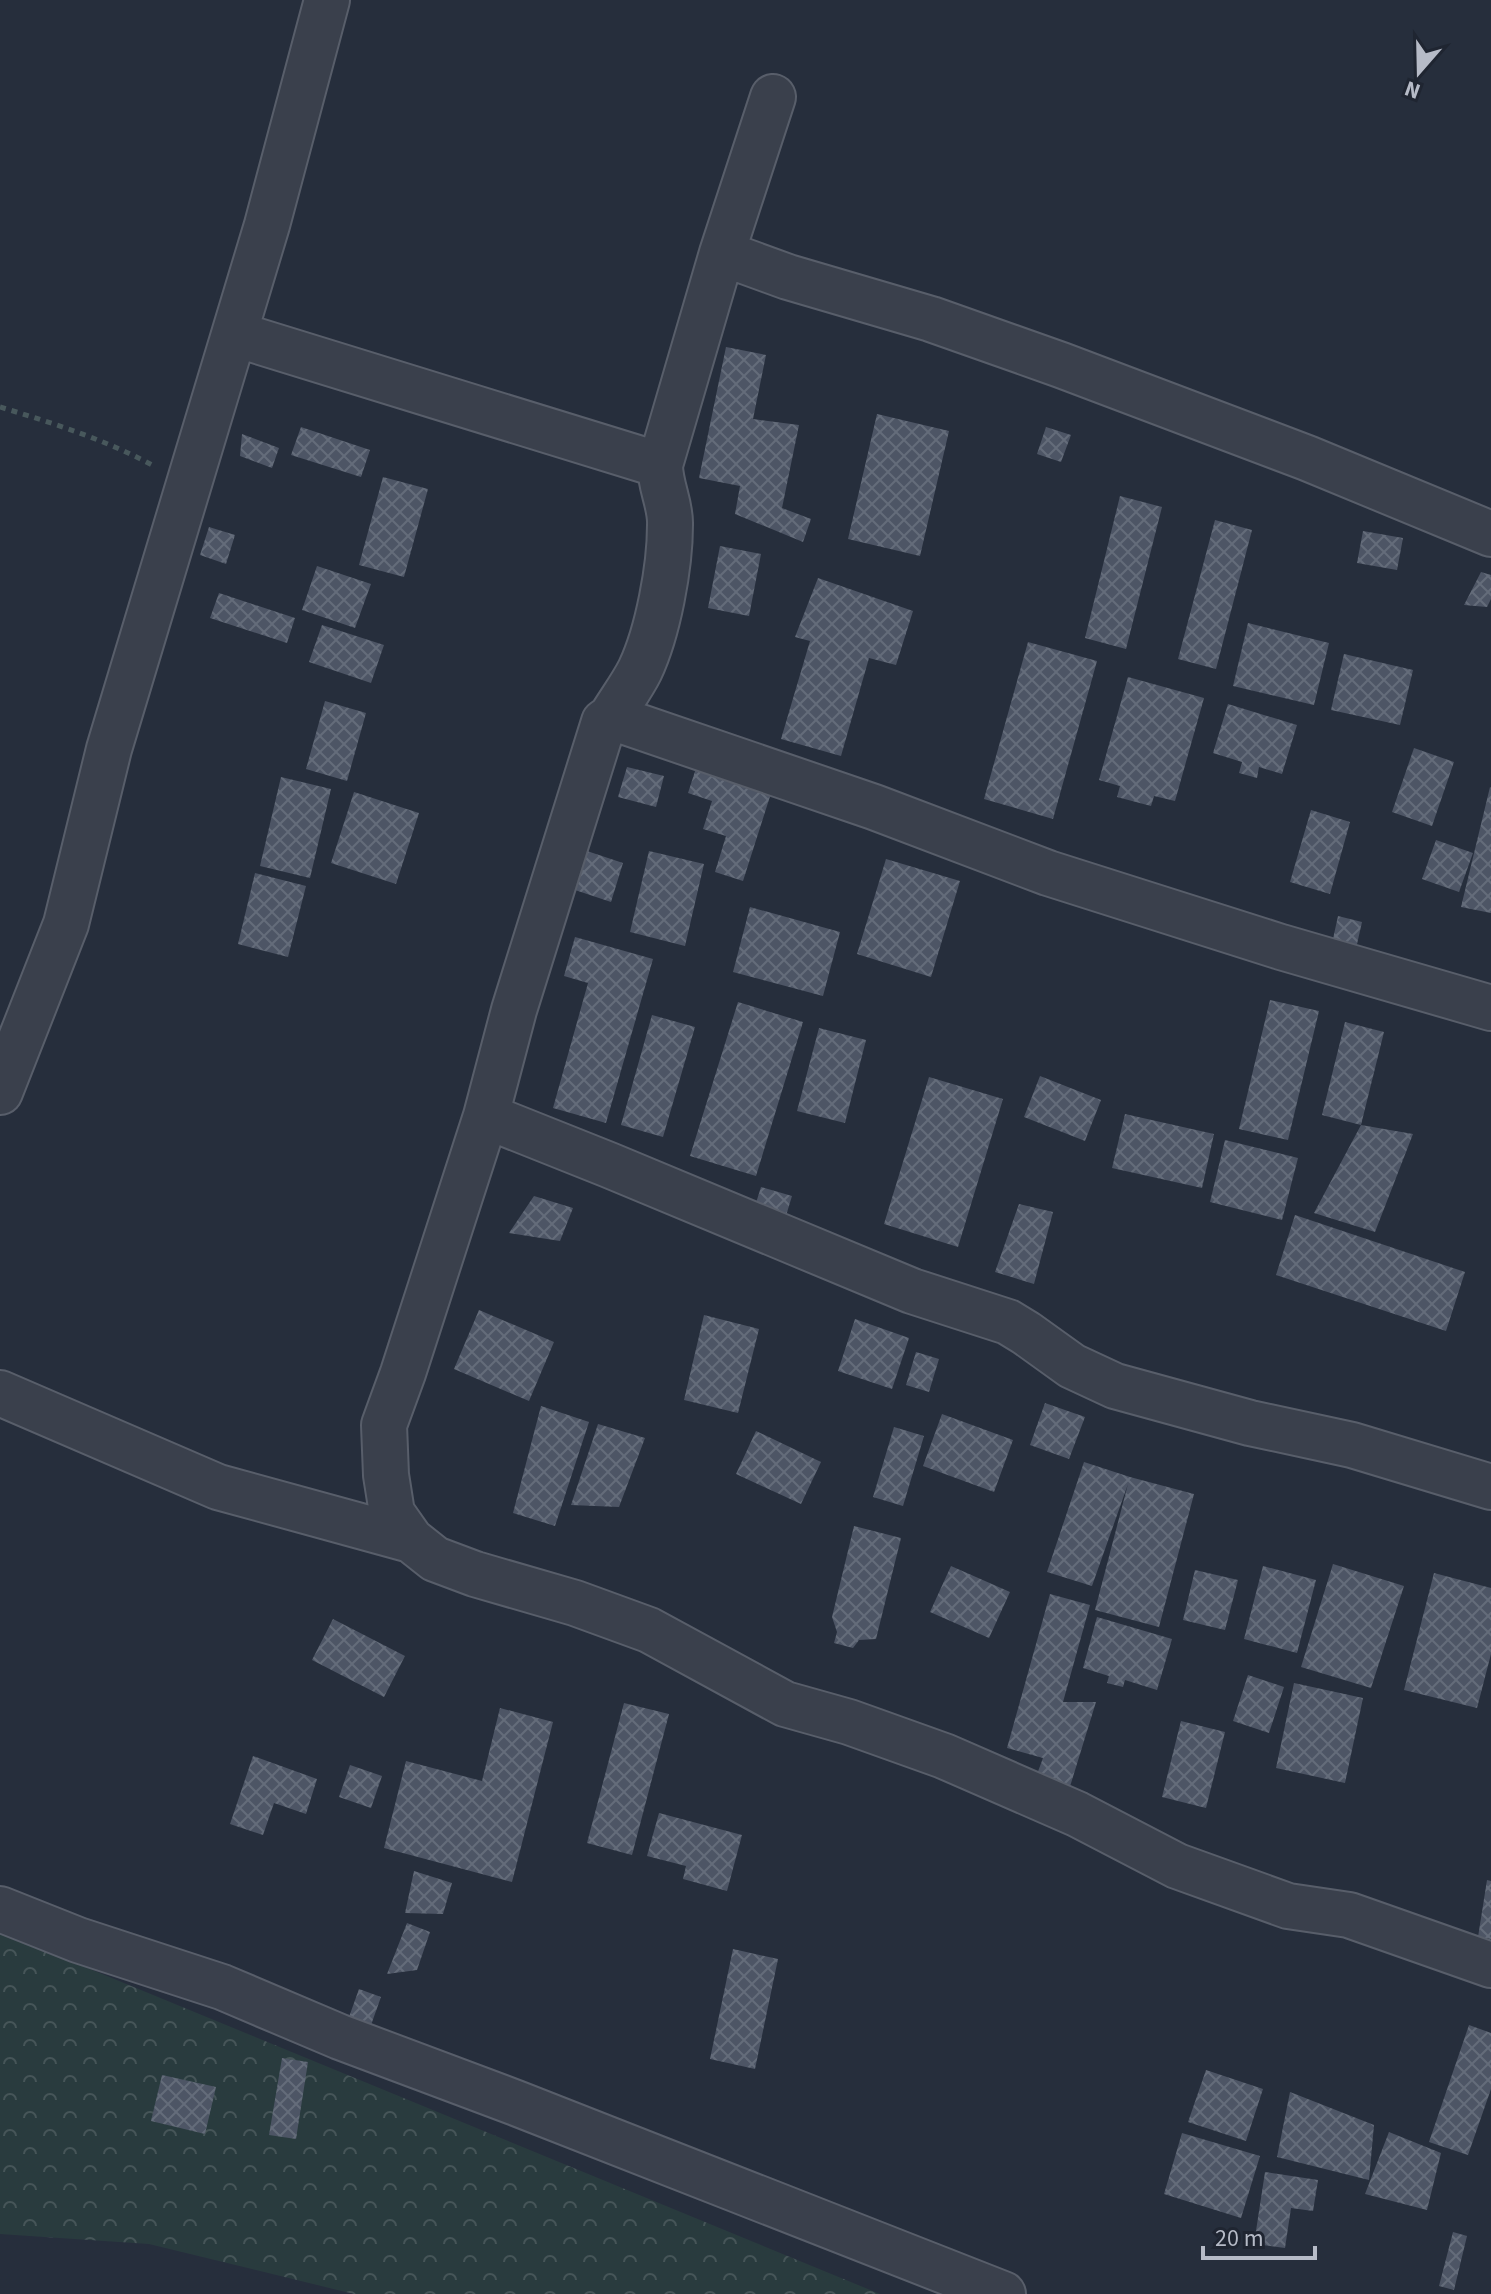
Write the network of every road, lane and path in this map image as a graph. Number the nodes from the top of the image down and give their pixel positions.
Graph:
1 (327, 0) edge
2 (773, 97) dead end
3 (722, 253) junction
4 (235, 334) junction
5 (0, 407) edge
6 (660, 465) junction
7 (190, 486) junction
8 (1491, 534) edge
9 (611, 717) junction
10 (1491, 1008) edge
11 (0, 1092) edge
12 (486, 1116) junction
13 (0, 1393) edge
14 (1491, 1487) edge
15 (411, 1540) junction
16 (0, 1909) edge
17 (1491, 1965) edge
18 (1003, 2294) edge

1 - 4 street
2 - 3 street
3 - 6 street
3 - 8 street
4 - 6 street
4 - 7 street
5 - 7 path
6 - 9 street
7 - 11 street
9 - 10 street
9 - 12 street
12 - 14 street
12 - 15 street
13 - 15 street
15 - 17 street
16 - 18 street

